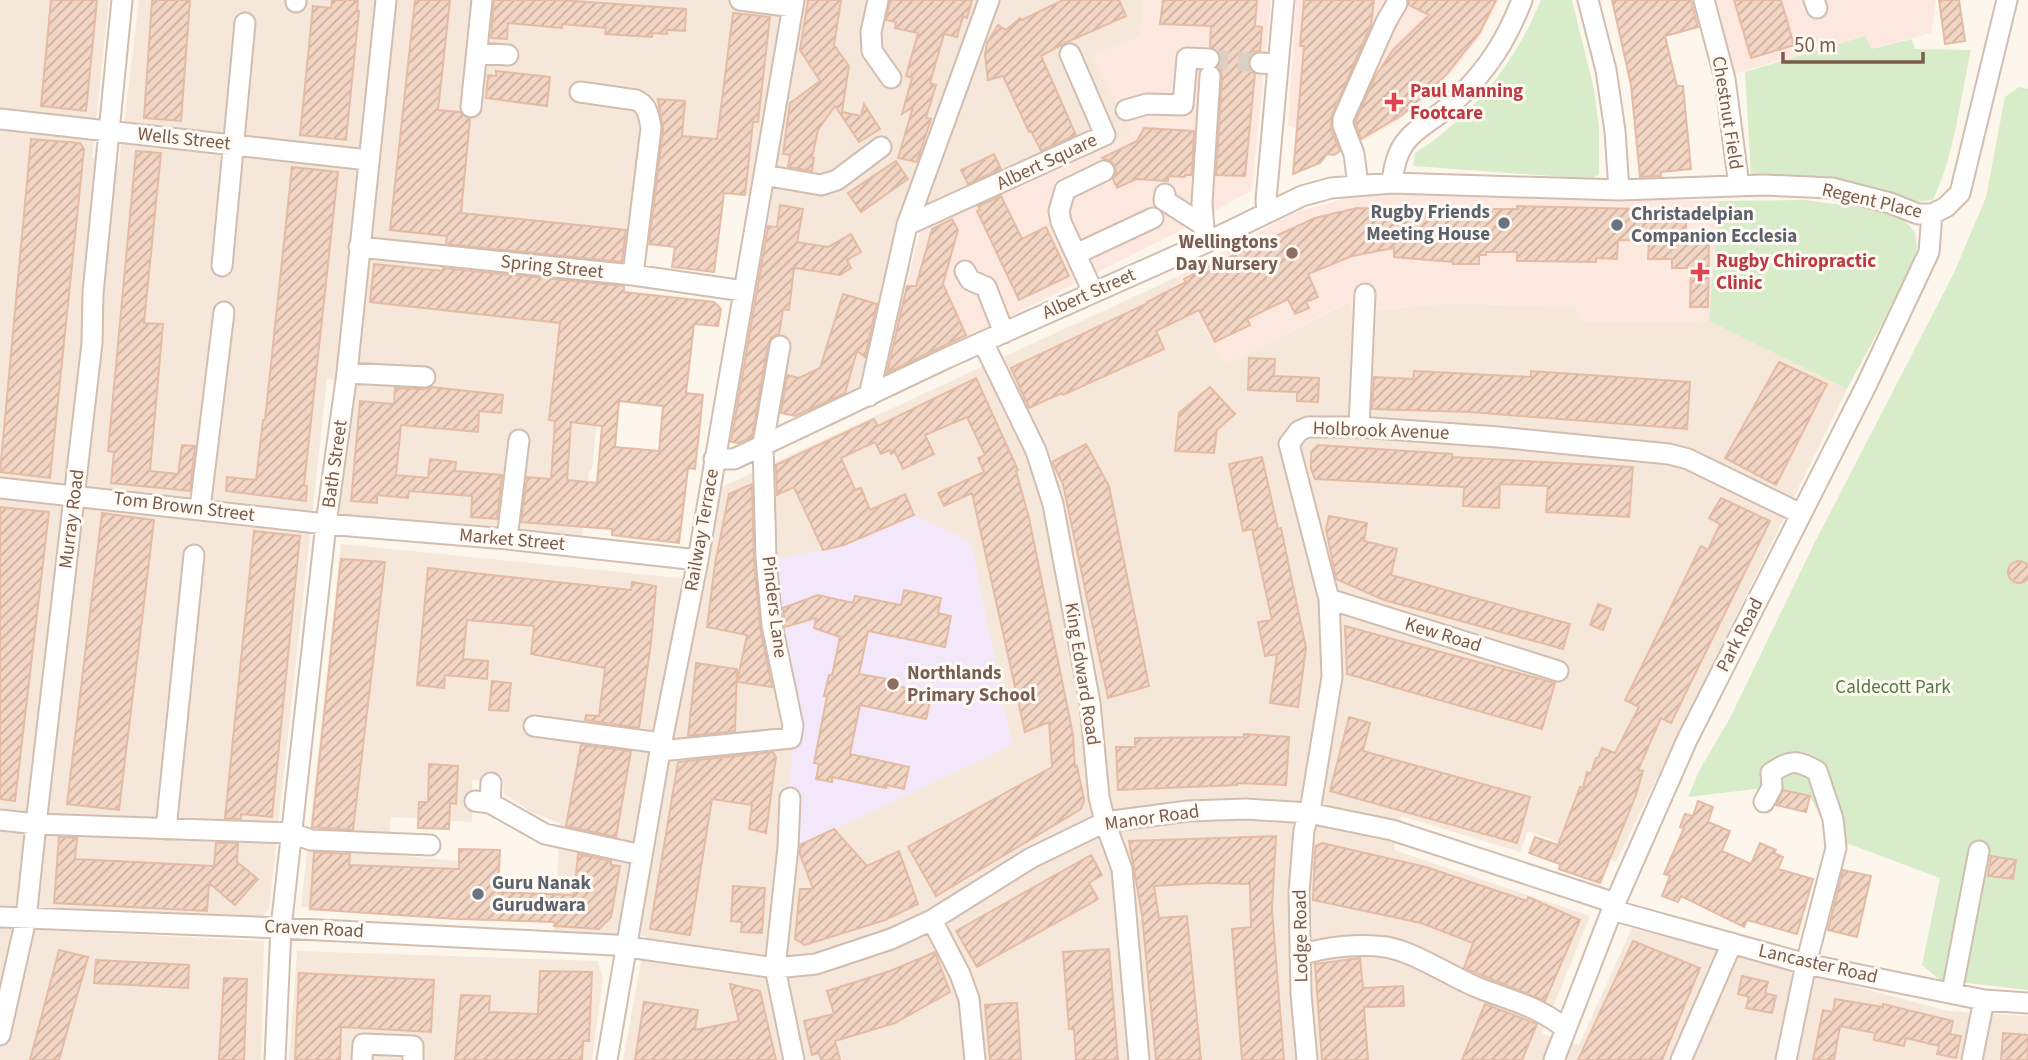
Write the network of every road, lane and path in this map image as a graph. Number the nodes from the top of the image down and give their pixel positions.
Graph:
1 (122, 0) edge
2 (386, 0) edge
3 (482, 0) edge
4 (740, 0) edge
5 (878, 0) edge
6 (989, 0) edge
7 (1283, 0) edge
8 (1522, 0) edge
9 (1588, 0) edge
10 (1704, 0) edge
11 (2007, 0) edge
12 (794, 3) edge
13 (1397, 3) dead end
14 (245, 23) dead end
15 (477, 53) junction
16 (1070, 54) dead end
17 (508, 55) dead end
18 (891, 78) dead end
19 (580, 92) dead end
20 (471, 107) dead end
21 (1126, 110) dead end
22 (0, 119) edge
23 (107, 131) junction
24 (232, 144) junction
25 (881, 147) dead end
26 (368, 160) junction
27 (1104, 171) dead end
28 (764, 175) junction
29 (1392, 183) junction
30 (1358, 185) junction
31 (1739, 186) junction
32 (1619, 190) junction
33 (1165, 194) dead end
34 (1268, 213) junction
35 (1932, 214) junction
36 (1153, 218) dead end
37 (907, 225) junction
38 (1204, 234) junction
39 (359, 247) junction
40 (1076, 254) junction
41 (222, 266) dead end
42 (965, 271) dead end
43 (633, 275) junction
44 (744, 291) junction
45 (1093, 292) junction
46 (1365, 294) dead end
47 (224, 312) dead end
48 (1004, 333) junction
49 (983, 342) junction
50 (780, 346) dead end
51 (347, 373) junction
52 (425, 377) dead end
53 (869, 396) junction
54 (1359, 427) junction
55 (519, 440) dead end
56 (764, 444) junction
57 (715, 459) junction
58 (0, 488) edge
59 (75, 495) junction
60 (200, 508) junction
61 (1801, 513) junction
62 (326, 524) junction
63 (508, 539) junction
64 (194, 555) dead end
65 (698, 560) junction
66 (1329, 599) junction
67 (1558, 671) dead end
68 (534, 726) dead end
69 (661, 747) junction
70 (486, 796) dead end
71 (790, 798) dead end
72 (1764, 802) dead end
73 (1308, 813) junction
74 (0, 820) edge
75 (1105, 822) junction
76 (36, 824) junction
77 (166, 829) junction
78 (292, 833) junction
79 (430, 845) dead end
80 (1979, 851) dead end
81 (642, 855) junction
82 (1613, 906) junction
83 (0, 917) edge
84 (26, 919) junction
85 (932, 920) junction
86 (281, 928) junction
87 (1732, 943) junction
88 (627, 946) junction
89 (1300, 955) junction
90 (1806, 964) junction
91 (775, 968) junction
92 (1952, 992) junction
93 (1984, 1000) junction
94 (2028, 1003) edge
95 (1566, 1029) junction
96 (0, 1035) edge
97 (275, 1060) edge
98 (362, 1060) edge
99 (413, 1060) edge
100 (607, 1060) edge
101 (794, 1060) edge
102 (975, 1060) edge
103 (1139, 1060) edge
104 (1307, 1060) edge
105 (1554, 1060) edge
106 (1681, 1060) edge
107 (1786, 1060) edge
108 (1972, 1060) edge

1 - 23 street, Murray Road
2 - 26 street, Bath Street
3 - 15 street
4 - 12 street
5 - 18 street
6 - 37 street
7 - 34 street
8 - 29 street
9 - 32 street
10 - 31 street, Chestnut Field
11 - 35 street, Regent Place
12 - 28 street, Railway Terrace
13 - 30 street
14 - 24 street
15 - 17 street
15 - 20 street
16 - 37 street, Albert Square
19 - 43 street
21 - 38 street
22 - 23 street, Wells Street
23 - 24 street, Wells Street
23 - 59 street, Murray Road
24 - 26 street, Wells Street
24 - 41 street
25 - 28 street
26 - 39 street, Bath Street
27 - 40 street
28 - 44 street, Railway Terrace
29 - 30 street, Regent Place
29 - 32 street, Regent Place
30 - 34 street, Regent Place
31 - 32 street, Regent Place
31 - 35 street, Regent Place
33 - 38 street
34 - 38 street, Albert Street
35 - 61 street, Park Road
36 - 40 street
37 - 53 street
38 - 45 street, Albert Street
39 - 43 street, Spring Street
39 - 51 street, Bath Street
40 - 45 street
42 - 48 street
43 - 44 street, Spring Street
44 - 57 street, Railway Terrace
45 - 48 street, Albert Street
46 - 54 street
47 - 60 street
48 - 49 street, Albert Street
49 - 53 street, Albert Street
49 - 75 street, King Edward Road
50 - 56 street, Pinders Lane
51 - 52 street
51 - 62 street, Bath Street
53 - 56 street, Albert Street
54 - 61 street, Holbrook Avenue
54 - 66 street, Holbrook Avenue
55 - 63 street
56 - 57 street, Albert Street
56 - 69 street, Pinders Lane
57 - 65 street, Railway Terrace
58 - 59 street, Tom Brown Street
59 - 60 street, Tom Brown Street
59 - 76 street, Murray Road
60 - 62 street, Tom Brown Street
61 - 82 street, Park Road
62 - 63 street, Market Street
62 - 78 street, Bath Street
63 - 65 street, Market Street
64 - 77 street
65 - 69 street, Railway Terrace
66 - 67 street, Kew Road
66 - 73 street, Holbrook Avenue
68 - 69 street
69 - 81 street, Railway Terrace
70 - 81 street
71 - 91 street
72 - 90 street
73 - 75 street, Manor Road
73 - 82 street, Manor Road
73 - 89 street, Lodge Road
74 - 76 street
75 - 85 street, Manor Road
75 - 103 street, King Edward Road
76 - 77 street
76 - 84 street, Murray Road
77 - 78 street
78 - 79 street
78 - 86 street, Bath Street
80 - 92 street
81 - 88 street, Railway Terrace
82 - 87 street, Lancaster Road
82 - 95 street, Park Road
83 - 84 street, Craven Road
84 - 86 street, Craven Road
84 - 96 street, Murray Road
85 - 91 street, Manor Road
85 - 102 street
86 - 88 street, Craven Road
86 - 97 street, Bath Street
87 - 90 street, Lancaster Road
87 - 106 street
88 - 91 street, Manor Road
88 - 100 street, Railway Terrace
89 - 95 street
89 - 104 street, Lodge Road
90 - 92 street, Lancaster Road
90 - 107 street
91 - 101 street
92 - 93 street, Lancaster Road
93 - 94 street, Lancaster Road
93 - 108 street
95 - 105 street, Park Road
98 - 99 street

